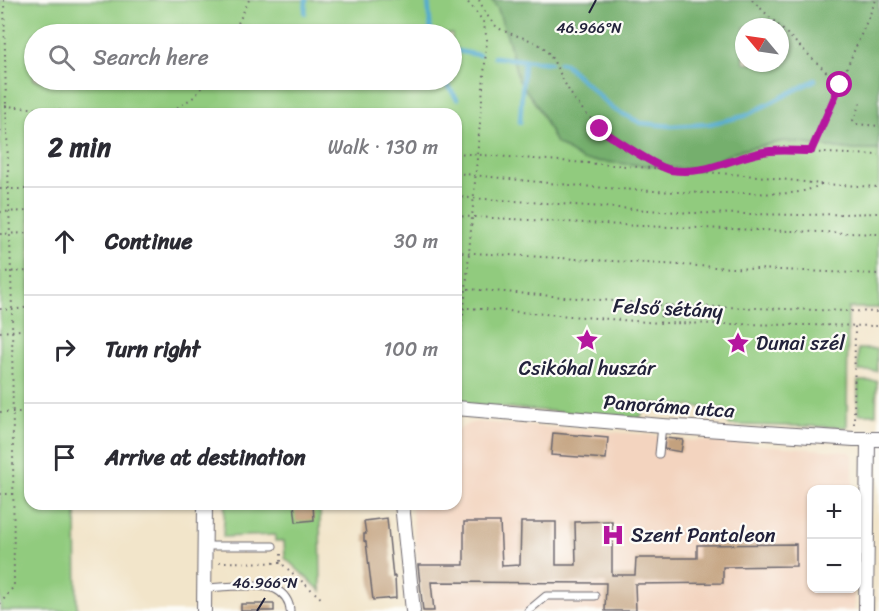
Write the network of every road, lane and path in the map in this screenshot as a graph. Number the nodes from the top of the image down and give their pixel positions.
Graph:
1 (4, 0) edge
2 (249, 0) edge
3 (466, 0) edge
4 (479, 0) edge
5 (752, 0) edge
6 (876, 0) edge
7 (238, 24) edge
8 (840, 85) junction
9 (200, 90) edge
10 (860, 103) dead end
11 (6, 106) junction
12 (30, 108) edge
13 (177, 108) edge
14 (879, 126) edge
15 (7, 130) junction
16 (0, 131) edge
17 (811, 151) junction
18 (462, 154) edge
19 (879, 155) edge
20 (478, 156) junction
21 (669, 170) junction
22 (699, 171) junction
23 (462, 173) edge
24 (476, 175) junction
25 (821, 184) junction
26 (879, 187) edge
27 (0, 189) edge
28 (9, 189) junction
29 (24, 189) edge
30 (462, 198) edge
31 (474, 199) junction
32 (24, 211) edge
33 (0, 212) edge
34 (10, 212) junction
35 (879, 213) edge
36 (462, 217) edge
37 (472, 218) junction
38 (24, 233) edge
39 (0, 234) edge
40 (10, 234) junction
41 (879, 234) edge
42 (462, 252) edge
43 (469, 253) junction
44 (24, 271) edge
45 (0, 272) edge
46 (11, 272) junction
47 (879, 274) edge
48 (462, 289) edge
49 (466, 289) junction
50 (662, 305) junction
51 (24, 308) edge
52 (464, 308) junction
53 (0, 309) edge
54 (12, 310) junction
55 (879, 312) edge
56 (660, 323) junction
57 (462, 325) edge
58 (855, 326) junction
59 (879, 326) edge
60 (24, 329) edge
61 (12, 331) junction
62 (0, 332) edge
63 (462, 409) edge
64 (0, 412) edge
65 (14, 412) junction
66 (24, 412) edge
67 (662, 426) junction
68 (854, 439) junction
69 (874, 439) edge
70 (659, 454) dead end
71 (0, 494) edge
72 (14, 494) junction
73 (205, 510) edge
74 (403, 510) edge
75 (873, 518) edge
76 (206, 546) junction
77 (273, 546) dead end
78 (281, 547) dead end
79 (205, 588) junction
80 (595, 596) dead end
81 (322, 599) dead end
82 (0, 604) edge
83 (204, 611) edge
84 (290, 611) edge
85 (413, 611) edge
86 (528, 611) edge
87 (866, 611) edge

1 - 11 path
2 - 7 path
3 - 20 path
4 - 21 path
5 - 8 path
6 - 8 path
8 - 17 path
9 - 13 path
10 - 14 path
11 - 12 path
11 - 15 path
15 - 16 path
15 - 28 path
17 - 19 path
17 - 22 path
18 - 20 path
20 - 21 path
20 - 24 path
21 - 22 path
22 - 25 path
23 - 24 path
24 - 25 path
24 - 31 path
25 - 26 path
27 - 28 path
28 - 29 path
28 - 34 path
30 - 31 path
31 - 35 path
31 - 37 path
32 - 34 path
33 - 34 path
34 - 40 path
36 - 37 path
37 - 41 path
37 - 43 path
38 - 40 path
39 - 40 path
40 - 46 path
42 - 43 path
43 - 47 path
43 - 49 path
44 - 46 path
45 - 46 path
46 - 54 path
48 - 49 path
49 - 50 path
49 - 52 path
50 - 55 path
50 - 56 path
51 - 54 path
52 - 56 path, Felső sétány
52 - 57 path
53 - 54 path
54 - 61 path
56 - 58 path, Felső sétány
58 - 59 path, Felső sétány
58 - 68 path
60 - 61 path
61 - 62 path
61 - 65 path
63 - 67 street, Panoráma utca
64 - 65 path
65 - 66 path
65 - 72 path
67 - 68 street, Panoráma utca
67 - 70 lane
68 - 69 street, Panoráma utca
69 - 75 street
71 - 72 path
72 - 82 path
73 - 76 street
74 - 85 street
75 - 87 street
76 - 77 lane
76 - 79 street
78 - 81 path
79 - 83 street
79 - 84 lane
80 - 86 lane

